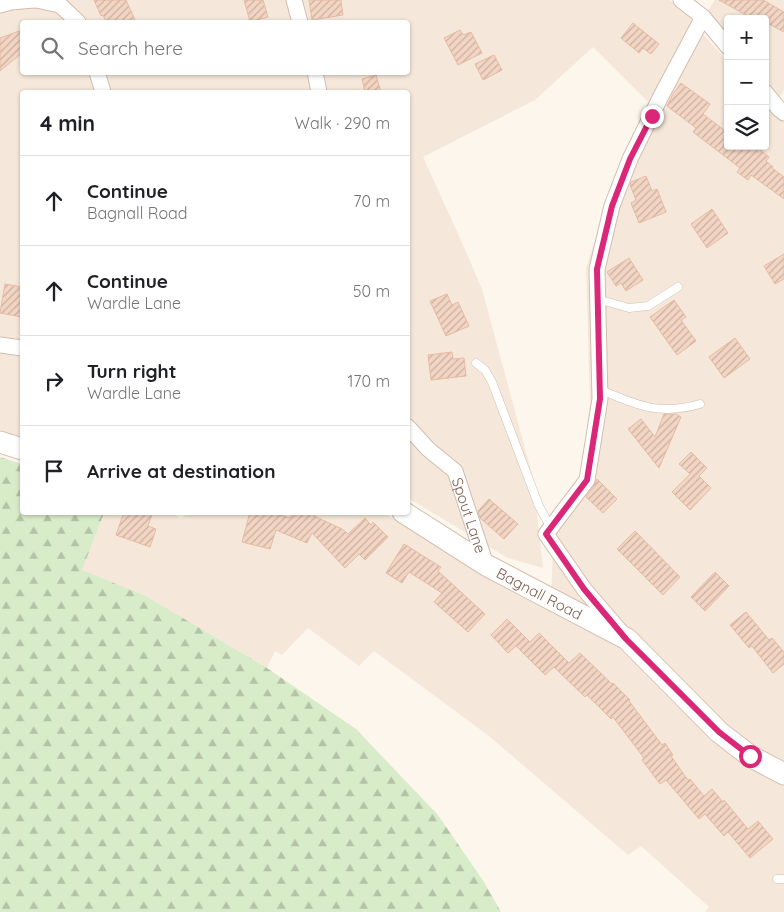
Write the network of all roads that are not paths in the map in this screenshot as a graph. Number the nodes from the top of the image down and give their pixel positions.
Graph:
1 (35, 0) edge
2 (294, 0) edge
3 (681, 0) edge
4 (0, 5) edge
5 (703, 17) junction
6 (76, 20) edge
7 (299, 20) edge
8 (724, 42) edge
9 (98, 75) edge
10 (316, 75) edge
11 (102, 90) edge
12 (319, 90) edge
13 (769, 97) edge
14 (784, 113) edge
15 (678, 287) dead end
16 (598, 299) junction
17 (0, 345) edge
18 (20, 348) edge
19 (476, 363) dead end
20 (599, 390) junction
21 (700, 404) dead end
22 (410, 429) edge
23 (0, 442) edge
24 (20, 448) edge
25 (408, 515) edge
26 (551, 528) junction
27 (486, 565) junction
28 (626, 639) junction
29 (784, 774) edge

1 - 4 street
1 - 6 street
2 - 7 street
3 - 5 street
5 - 8 street
5 - 16 street
9 - 11 street
10 - 12 street
13 - 14 street
15 - 16 lane
16 - 20 street
17 - 18 street
19 - 26 lane
20 - 21 lane
20 - 26 street
22 - 27 street, Spout Lane
23 - 24 street
25 - 27 street, Bagnall Road
26 - 28 street
27 - 28 street, Bagnall Road
28 - 29 street, Bagnall Road

